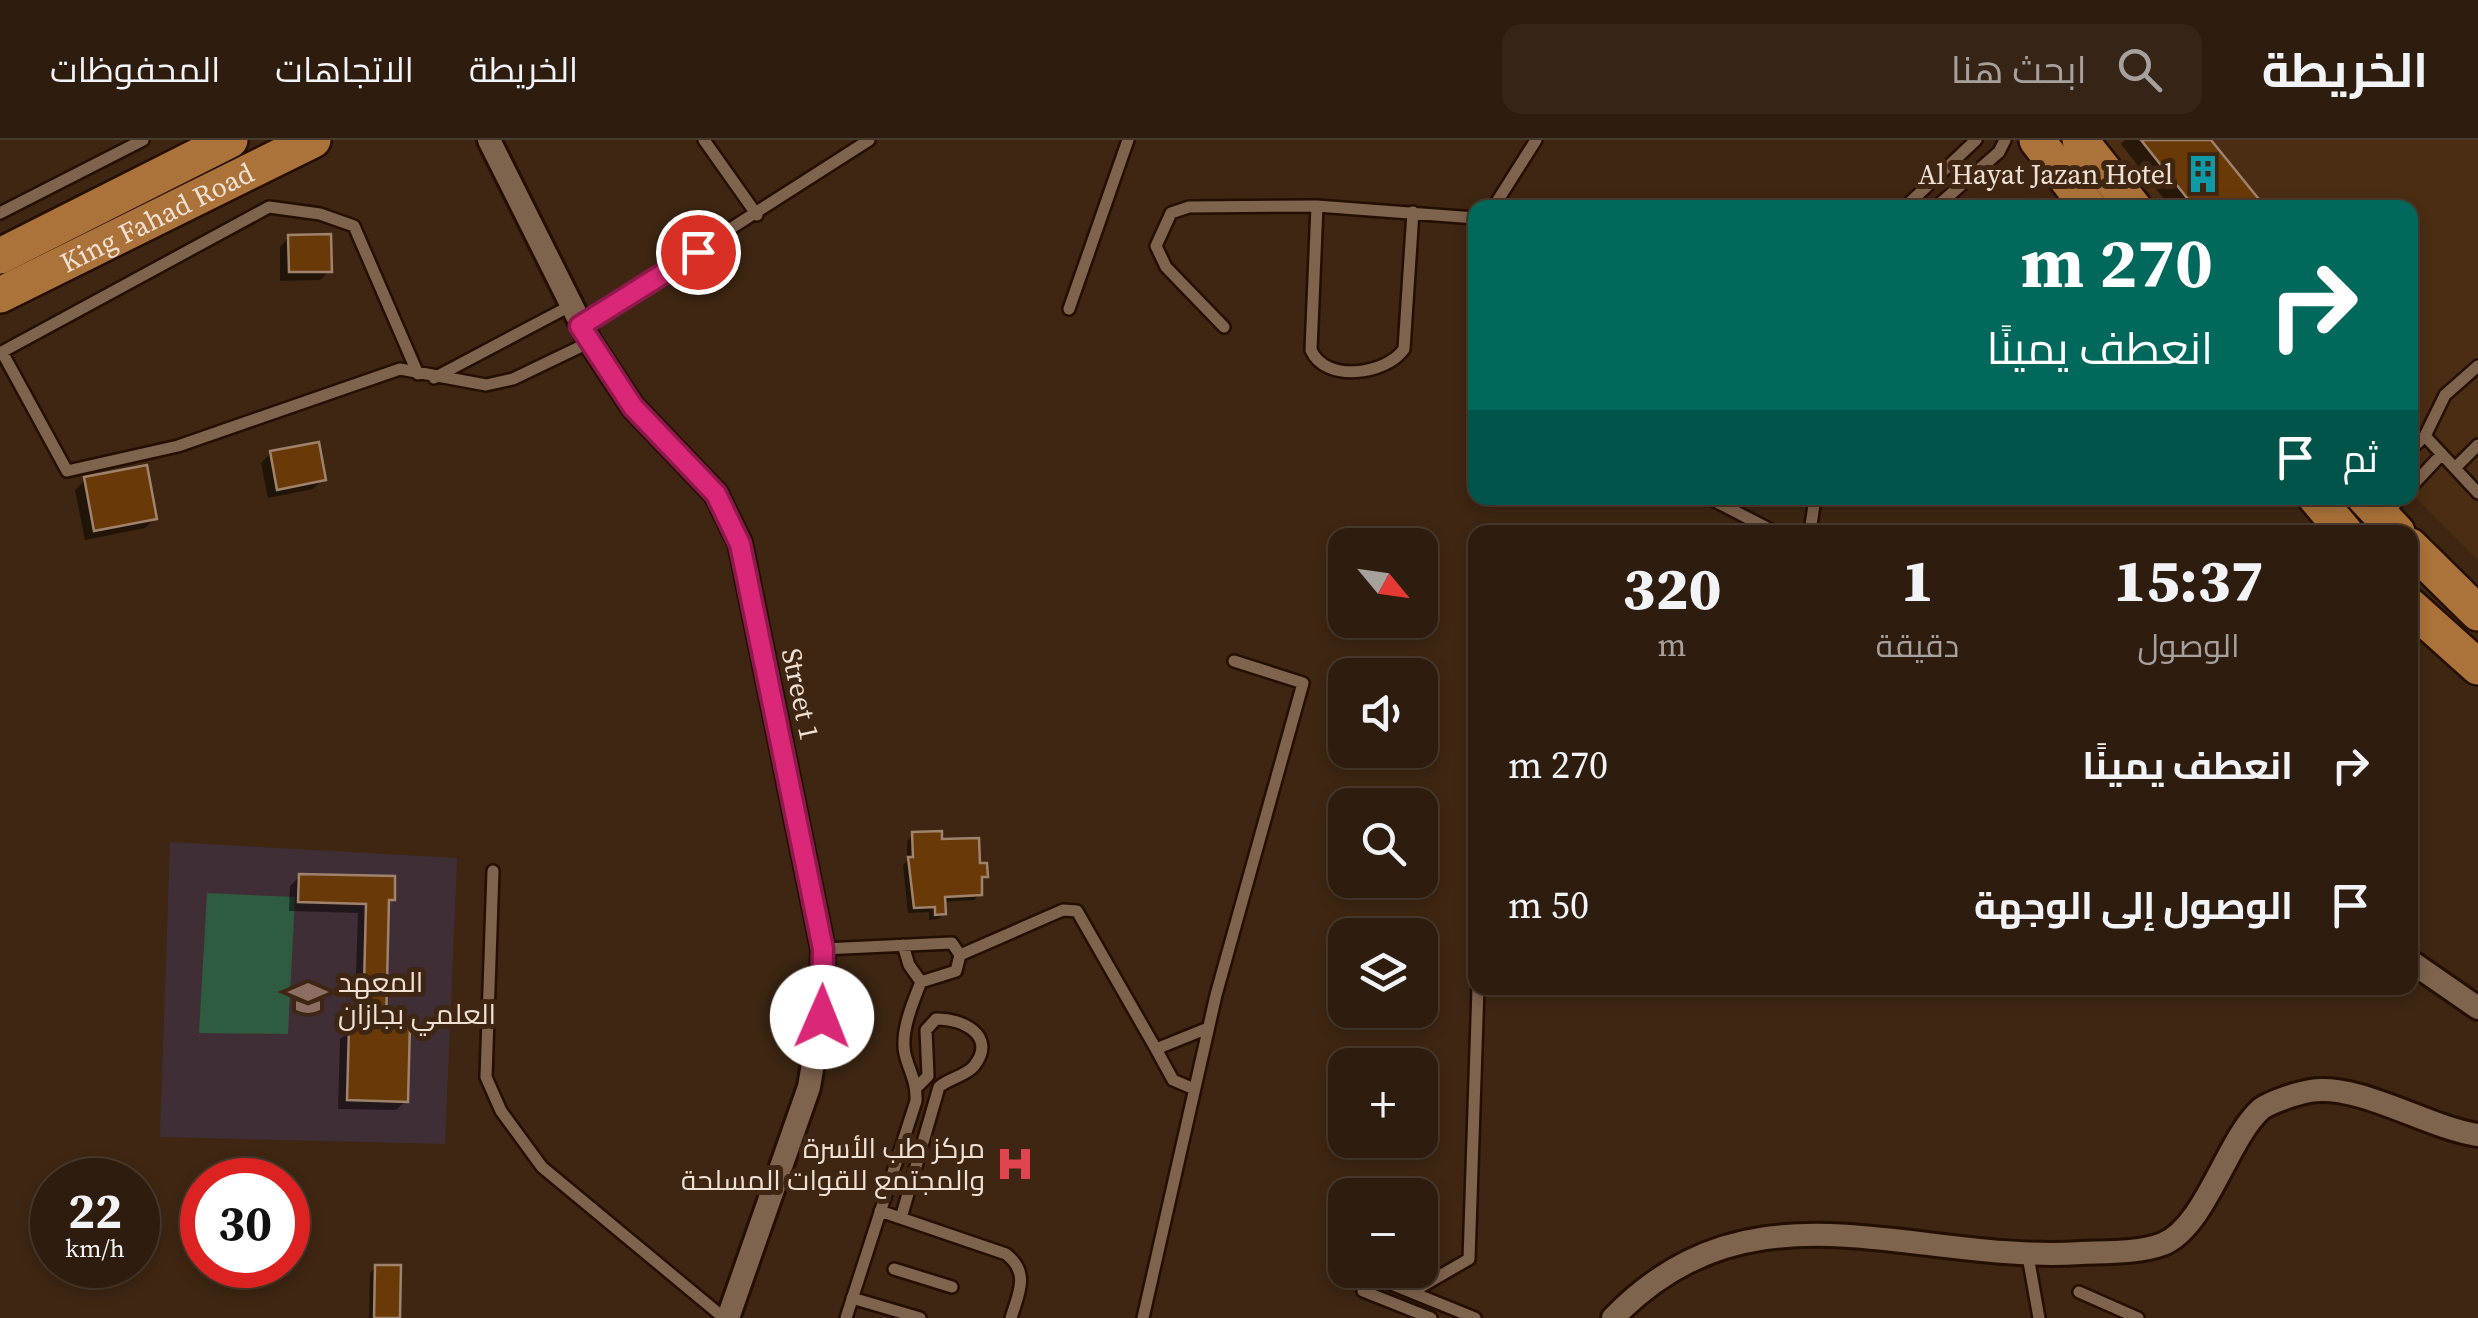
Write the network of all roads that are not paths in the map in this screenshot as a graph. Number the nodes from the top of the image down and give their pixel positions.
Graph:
1 (143, 140) edge
2 (230, 140) edge
3 (312, 140) edge
4 (489, 140) edge
5 (704, 140) edge
6 (869, 140) edge
7 (1128, 140) edge
8 (1536, 140) edge
9 (1976, 140) edge
10 (2005, 140) edge
11 (2037, 140) edge
12 (2080, 140) edge
13 (1924, 185) junction
14 (1498, 200) edge
15 (1911, 200) edge
16 (1936, 200) edge
17 (1942, 200) edge
18 (2083, 200) edge
19 (2128, 200) edge
20 (1317, 206) junction
21 (1413, 212) junction
22 (0, 213) edge
23 (756, 215) junction
24 (1468, 217) edge
25 (3, 252) edge
26 (0, 295) edge
27 (1069, 309) dead end
28 (580, 325) junction
29 (1224, 327) dead end
30 (1, 353) edge
31 (2478, 366) edge
32 (418, 374) junction
33 (434, 378) junction
34 (2425, 436) junction
35 (2418, 443) edge
36 (2478, 445) edge
37 (2442, 454) junction
38 (2455, 468) junction
39 (2418, 480) edge
40 (2478, 493) edge
41 (1723, 505) edge
42 (2322, 505) edge
43 (1761, 525) edge
44 (2339, 525) edge
45 (2418, 554) edge
46 (2418, 613) edge
47 (2478, 613) edge
48 (1234, 662) dead end
49 (2478, 668) edge
50 (493, 871) dead end
51 (903, 945) junction
52 (823, 949) junction
53 (960, 955) junction
54 (2418, 967) edge
55 (921, 982) junction
56 (1478, 995) edge
57 (2478, 1008) edge
58 (1208, 1028) junction
59 (1156, 1048) junction
60 (917, 1087) junction
61 (1194, 1089) junction
62 (2478, 1136) edge
63 (880, 1211) junction
64 (901, 1218) junction
65 (2028, 1256) junction
66 (894, 1269) dead end
67 (952, 1287) dead end
68 (1412, 1292) junction
69 (2079, 1292) dead end
70 (852, 1298) junction
71 (726, 1318) edge
72 (846, 1318) edge
73 (920, 1318) edge
74 (1011, 1318) edge
75 (1144, 1318) edge
76 (1431, 1318) edge
77 (1475, 1318) edge
78 (1613, 1318) edge
79 (2039, 1318) edge
80 (2138, 1318) edge

1 - 22 lane
2 - 25 main road, King Fahad Road
3 - 26 main road, King Fahad Road
4 - 28 street, Street 1
5 - 23 lane
6 - 23 lane
7 - 27 lane
8 - 14 lane
9 - 13 lane
10 - 17 lane
11 - 18 main road
12 - 19 main road
13 - 15 lane
13 - 16 lane
20 - 21 lane
20 - 21 lane
20 - 29 lane
21 - 24 lane
23 - 28 lane
28 - 33 lane
28 - 33 lane
28 - 52 street, Street 1
30 - 32 lane
30 - 32 lane
31 - 34 lane
32 - 33 lane
34 - 35 lane
34 - 37 lane
36 - 38 lane
37 - 38 lane
37 - 39 lane
38 - 40 lane
41 - 43 lane
42 - 44 main road
45 - 47 main road
46 - 49 main road
48 - 58 lane
50 - 71 lane
51 - 52 lane
51 - 53 lane
51 - 55 lane
52 - 71 street, Street 1
53 - 55 lane
53 - 59 lane
54 - 57 street
55 - 60 lane
56 - 68 lane
58 - 59 lane
58 - 61 lane
59 - 61 lane
60 - 63 lane
60 - 64 lane
61 - 75 lane
62 - 65 street
63 - 64 lane
63 - 70 lane
64 - 74 lane
65 - 78 street
65 - 79 lane
66 - 67 lane
68 - 76 lane
68 - 77 lane
69 - 80 lane
70 - 72 lane
70 - 73 lane

